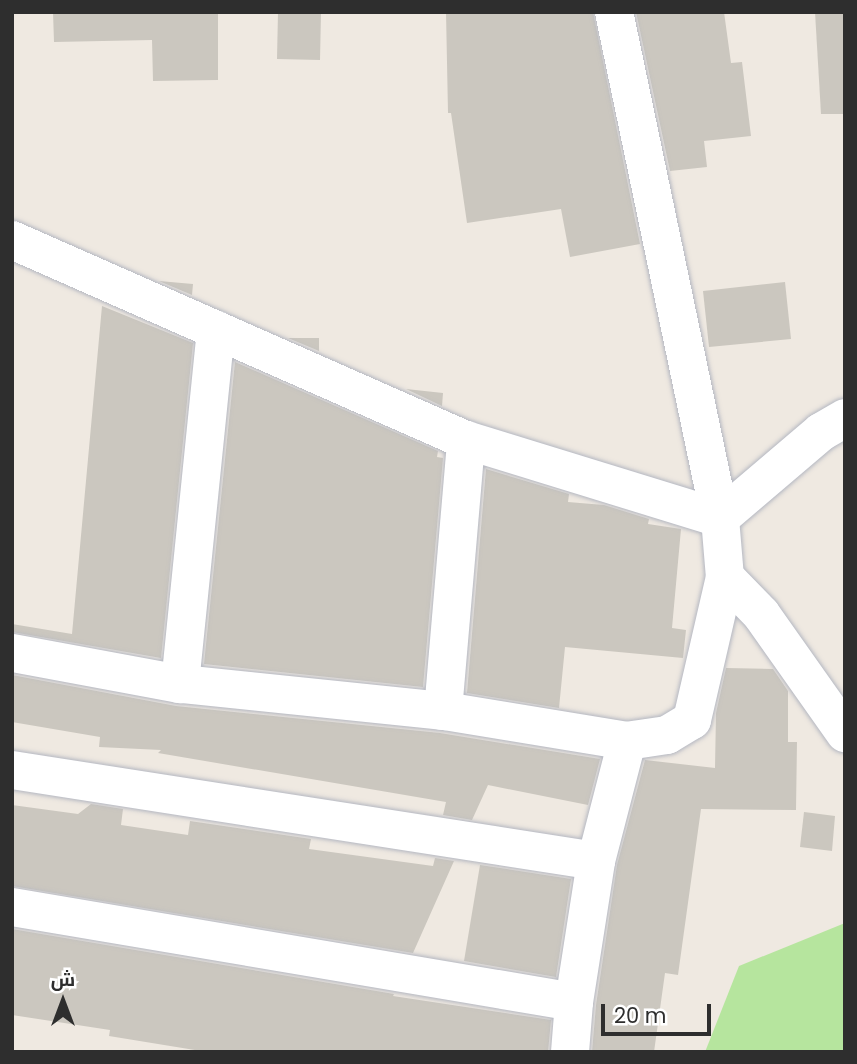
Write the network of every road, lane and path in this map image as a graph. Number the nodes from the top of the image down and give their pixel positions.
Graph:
1 (614, 12) edge
2 (12, 240) edge
3 (216, 330) junction
4 (845, 418) edge
5 (466, 440) junction
6 (720, 518) junction
7 (724, 577) junction
8 (12, 653) edge
9 (180, 684) junction
10 (443, 711) junction
11 (845, 733) edge
12 (626, 741) junction
13 (12, 770) edge
14 (596, 861) junction
15 (12, 907) edge
16 (574, 1002) junction
17 (570, 1052) edge

1 - 6 street
2 - 3 street
3 - 5 street
3 - 9 street
4 - 6 street
5 - 6 street
5 - 10 street
6 - 7 street
7 - 11 street
7 - 12 street
8 - 9 street
9 - 10 street
10 - 12 street
12 - 14 street
13 - 14 street
14 - 16 street
15 - 16 street
16 - 17 street

